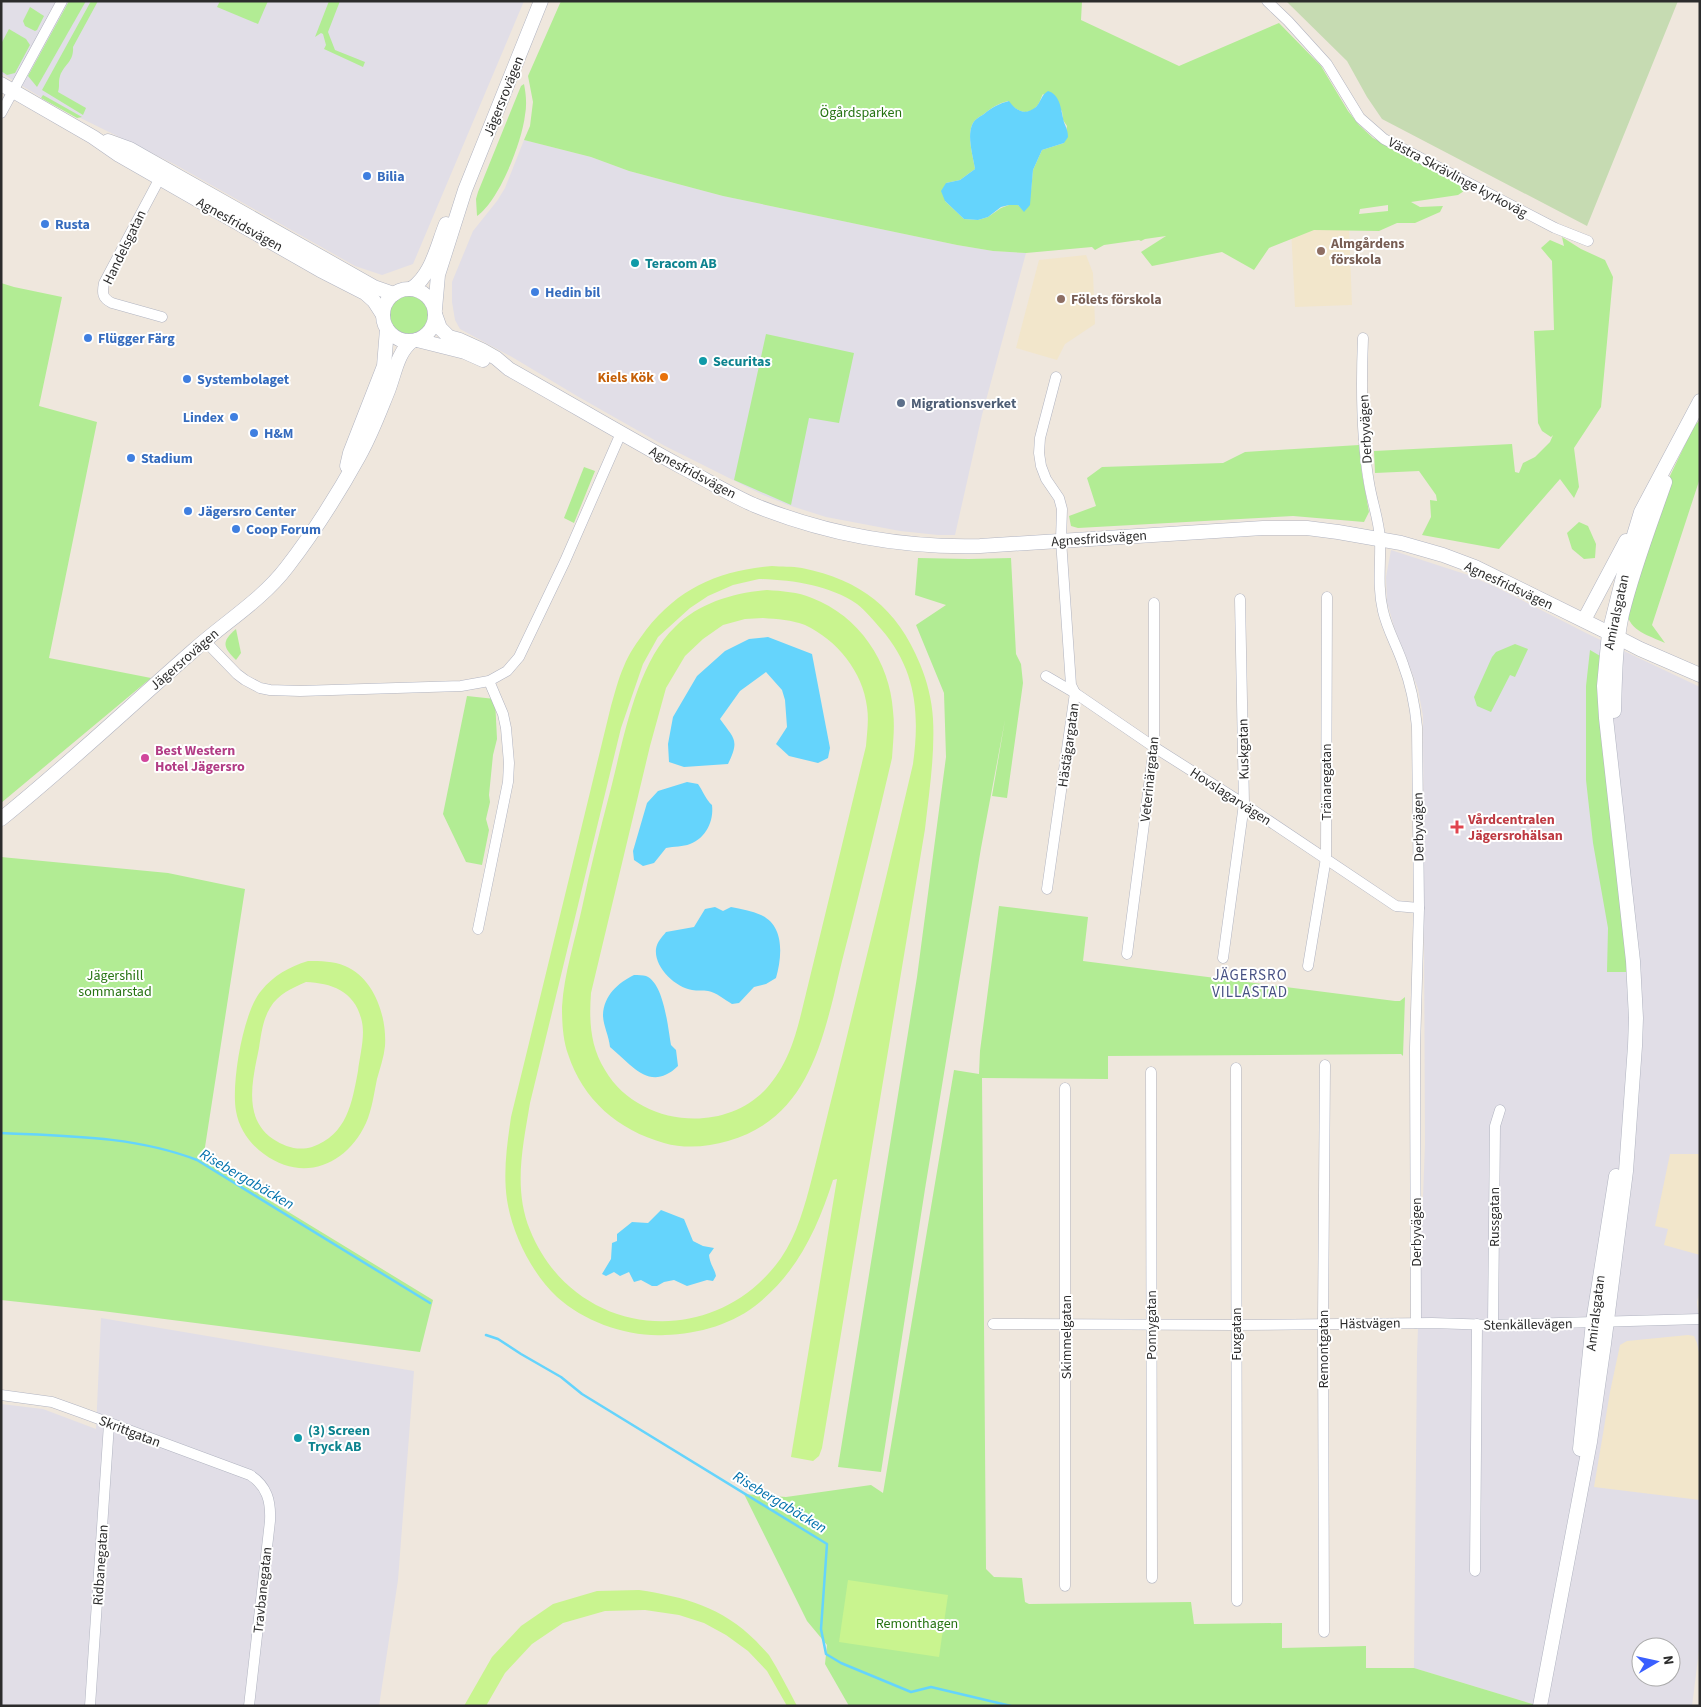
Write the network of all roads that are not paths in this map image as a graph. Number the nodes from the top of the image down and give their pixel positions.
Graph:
1 (62, 1) edge
2 (541, 1) edge
3 (1267, 1) edge
4 (7, 87) edge
5 (1, 113) edge
6 (162, 173) junction
7 (465, 190) junction
8 (1588, 242) dead end
9 (411, 288) junction
10 (394, 294) junction
11 (435, 311) junction
12 (383, 315) junction
13 (162, 317) dead end
14 (387, 329) junction
15 (1363, 338) dead end
16 (415, 340) junction
17 (509, 369) junction
18 (1056, 377) dead end
19 (1700, 401) edge
20 (621, 433) junction
21 (1678, 443) junction
22 (344, 480) junction
23 (1641, 512) junction
24 (1380, 539) junction
25 (1061, 540) junction
26 (1328, 597) dead end
27 (1240, 599) dead end
28 (1154, 603) dead end
29 (1584, 620) junction
30 (1614, 635) junction
31 (205, 641) junction
32 (1700, 675) edge
33 (1046, 676) dead end
34 (488, 681) junction
35 (1075, 693) junction
36 (1154, 747) junction
37 (1244, 804) junction
38 (1, 819) edge
39 (1326, 858) junction
40 (1047, 889) dead end
41 (1419, 908) junction
42 (478, 929) dead end
43 (1128, 954) dead end
44 (1223, 958) dead end
45 (1308, 966) dead end
46 (1325, 1065) dead end
47 (1236, 1068) dead end
48 (1151, 1072) dead end
49 (1065, 1088) dead end
50 (1500, 1110) dead end
51 (1700, 1319) edge
52 (1600, 1322) junction
53 (1066, 1323) junction
54 (1416, 1323) junction
55 (993, 1324) dead end
56 (1151, 1324) junction
57 (1323, 1324) junction
58 (1477, 1324) junction
59 (1236, 1325) junction
60 (1493, 1325) junction
61 (1, 1395) edge
62 (109, 1424) junction
63 (255, 1479) joint
64 (1476, 1571) dead end
65 (1152, 1578) dead end
66 (1065, 1586) dead end
67 (1237, 1601) dead end
68 (1324, 1632) dead end
69 (90, 1706) edge
70 (249, 1706) edge
71 (1540, 1706) edge

1 - 4 street
2 - 7 main road, Jägersrovägen
3 - 8 street, Västra Skrävlinge kyrkoväg
4 - 5 street
4 - 6 main road, Agnesfridsvägen
6 - 10 main road, Agnesfridsvägen
6 - 12 main road, Agnesfridsvägen
6 - 13 street, Handelsgatan
7 - 9 main road, Jägersrovägen
7 - 11 main road, Jägersrovägen
9 - 10 main road
9 - 11 main road
10 - 12 main road
11 - 16 main road
11 - 17 main road, Agnesfridsvägen
12 - 14 main road
14 - 16 main road
14 - 22 main road, Jägersrovägen
15 - 24 street, Derbyvägen
16 - 17 main road, Agnesfridsvägen
16 - 22 main road, Jägersrovägen
17 - 20 main road, Agnesfridsvägen
18 - 25 street, Hästägargatan
19 - 21 main road, Amiralsgatan
20 - 25 main road, Agnesfridsvägen
20 - 34 street
21 - 23 main road, Amiralsgatan
21 - 30 main road, Amiralsgatan
22 - 31 main road, Jägersrovägen
23 - 29 main road
23 - 30 main road, Amiralsgatan
24 - 25 main road, Agnesfridsvägen
24 - 29 main road, Agnesfridsvägen
24 - 41 street, Derbyvägen
25 - 35 street, Hästägargatan
26 - 39 street, Tränaregatan
27 - 37 street, Kuskgatan
28 - 36 street, Veterinärgatan
29 - 30 main road, Agnesfridsvägen
30 - 32 main road, Agnesfridsvägen
30 - 52 main road, Amiralsgatan
31 - 34 street
31 - 38 main road, Jägersrovägen
33 - 35 street, Hovslagarvägen
34 - 42 street
35 - 36 street, Hovslagarvägen
35 - 40 street, Hästägargatan
36 - 37 street, Hovslagarvägen
36 - 43 street, Veterinärgatan
37 - 39 street, Hovslagarvägen
37 - 44 street, Kuskgatan
39 - 41 street, Hovslagarvägen
39 - 45 street, Tränaregatan
41 - 54 street, Derbyvägen
46 - 57 street, Remontgatan
47 - 59 street, Fuxgatan
48 - 56 street, Ponnygatan
49 - 53 street, Skimmelgatan
50 - 60 street, Russgatan
51 - 52 street, Stenkällevägen
52 - 60 street, Stenkällevägen
52 - 71 main road, Amiralsgatan
53 - 55 street, Hästvägen
53 - 56 street, Hästvägen
53 - 66 street, Skimmelgatan
54 - 57 street, Hästvägen
54 - 58 street, Stenkällevägen
56 - 59 street, Hästvägen
56 - 65 street, Ponnygatan
57 - 59 street, Hästvägen
57 - 68 street, Remontgatan
58 - 60 street, Stenkällevägen
58 - 64 street
59 - 67 street, Fuxgatan
61 - 62 street, Skrittgatan
62 - 63 street, Skrittgatan
62 - 69 street, Ridbanegatan
63 - 70 street, Travbanegatan

